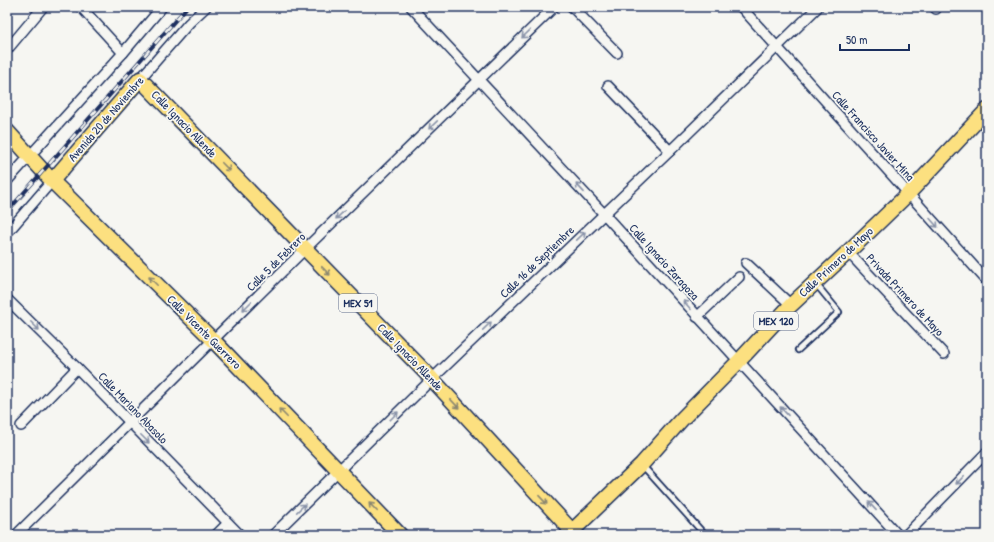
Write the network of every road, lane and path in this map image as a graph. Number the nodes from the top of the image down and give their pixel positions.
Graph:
1 (42, 7) edge
2 (81, 7) edge
3 (162, 7) edge
4 (206, 7) edge
5 (411, 7) edge
6 (554, 7) edge
7 (572, 7) edge
8 (741, 7) edge
9 (818, 7) edge
10 (777, 47) junction
11 (7, 50) edge
12 (123, 53) junction
13 (617, 53) dead end
14 (140, 79) junction
15 (479, 80) junction
16 (608, 86) dead end
17 (987, 110) edge
18 (7, 131) edge
19 (670, 151) junction
20 (30, 157) junction
21 (7, 181) edge
22 (52, 181) junction
23 (908, 194) junction
24 (604, 214) junction
25 (7, 233) edge
26 (305, 249) junction
27 (848, 252) junction
28 (746, 263) dead end
29 (739, 277) dead end
30 (987, 281) edge
31 (815, 283) junction
32 (7, 299) edge
33 (791, 305) junction
34 (697, 317) junction
35 (213, 340) junction
36 (798, 350) dead end
37 (944, 354) dead end
38 (738, 362) junction
39 (77, 368) junction
40 (432, 379) junction
41 (129, 423) junction
42 (21, 426) dead end
43 (987, 452) edge
44 (642, 464) junction
45 (338, 471) junction
46 (228, 523) junction
47 (572, 534) edge
48 (16, 535) edge
49 (216, 535) edge
50 (240, 535) edge
51 (273, 535) edge
52 (400, 535) edge
53 (705, 535) edge
54 (898, 535) edge
55 (906, 535) edge

1 - 11 street
2 - 12 street
3 - 12 street
4 - 14 street, Avenida 20 de Noviembre
5 - 15 street, Calle Ignacio Zaragoza
6 -> 15 street, Calle 5 de Febrero
7 - 13 street
8 - 10 street, Calle Francisco Javier Mina
9 - 10 street, Calle 16 de Septiembre
10 - 19 street, Calle 16 de Septiembre
10 - 23 street, Calle Francisco Javier Mina
12 - 20 street
14 - 22 main road, Avenida 20 de Noviembre
14 -> 26 main road, Calle Ignacio Allende / MEX 51
24 -> 15 street, Calle Ignacio Zaragoza
15 -> 26 street, Calle 5 de Febrero
16 - 19 street
17 - 23 main road, Calle Primero de Mayo / MEX 120
18 - 20 main road, Calle Vicente Guerrero
19 - 24 street, Calle 16 de Septiembre
20 - 21 street
20 - 22 main road, Calle Vicente Guerrero
22 - 25 street, Avenida 20 de Noviembre
35 -> 22 main road, Calle Vicente Guerrero
23 - 27 main road, Calle Primero de Mayo / MEX 120
23 -> 30 street, Calle Francisco Javier Mina
34 -> 24 street, Calle Ignacio Zaragoza
40 -> 24 street, Calle 16 de Septiembre
26 -> 35 street, Calle 5 de Febrero
26 -> 40 main road, Calle Ignacio Allende / MEX 51
27 - 31 main road, Calle Primero de Mayo / MEX 120
27 - 37 street, Privada Primero de Mayo
28 - 33 street
29 - 34 street
31 - 33 main road, Calle Primero de Mayo / MEX 120
31 - 36 lane
32 -> 39 street, Calle Mariano Abasolo
33 - 38 main road, Calle Primero de Mayo / MEX 120
34 - 38 street, Calle Ignacio Zaragoza
35 - 41 street, Calle 5 de Febrero
45 -> 35 main road, Calle Vicente Guerrero
38 - 44 main road, Calle Primero de Mayo / MEX 120
54 -> 38 street, Calle Ignacio Zaragoza
39 - 41 street, Calle Mariano Abasolo
39 - 42 street
45 -> 40 street, Calle 16 de Septiembre
40 -> 47 main road, Calle Ignacio Allende / MEX 51
41 -> 46 street, Calle Mariano Abasolo
41 - 48 street, Calle 5 de Febrero
43 -> 55 street
44 - 47 main road, Calle Primero de Mayo / MEX 120
44 - 53 lane
51 -> 45 street, Calle 16 de Septiembre
52 -> 45 main road, Calle Vicente Guerrero
46 - 49 street
46 - 50 street, Calle Mariano Abasolo

